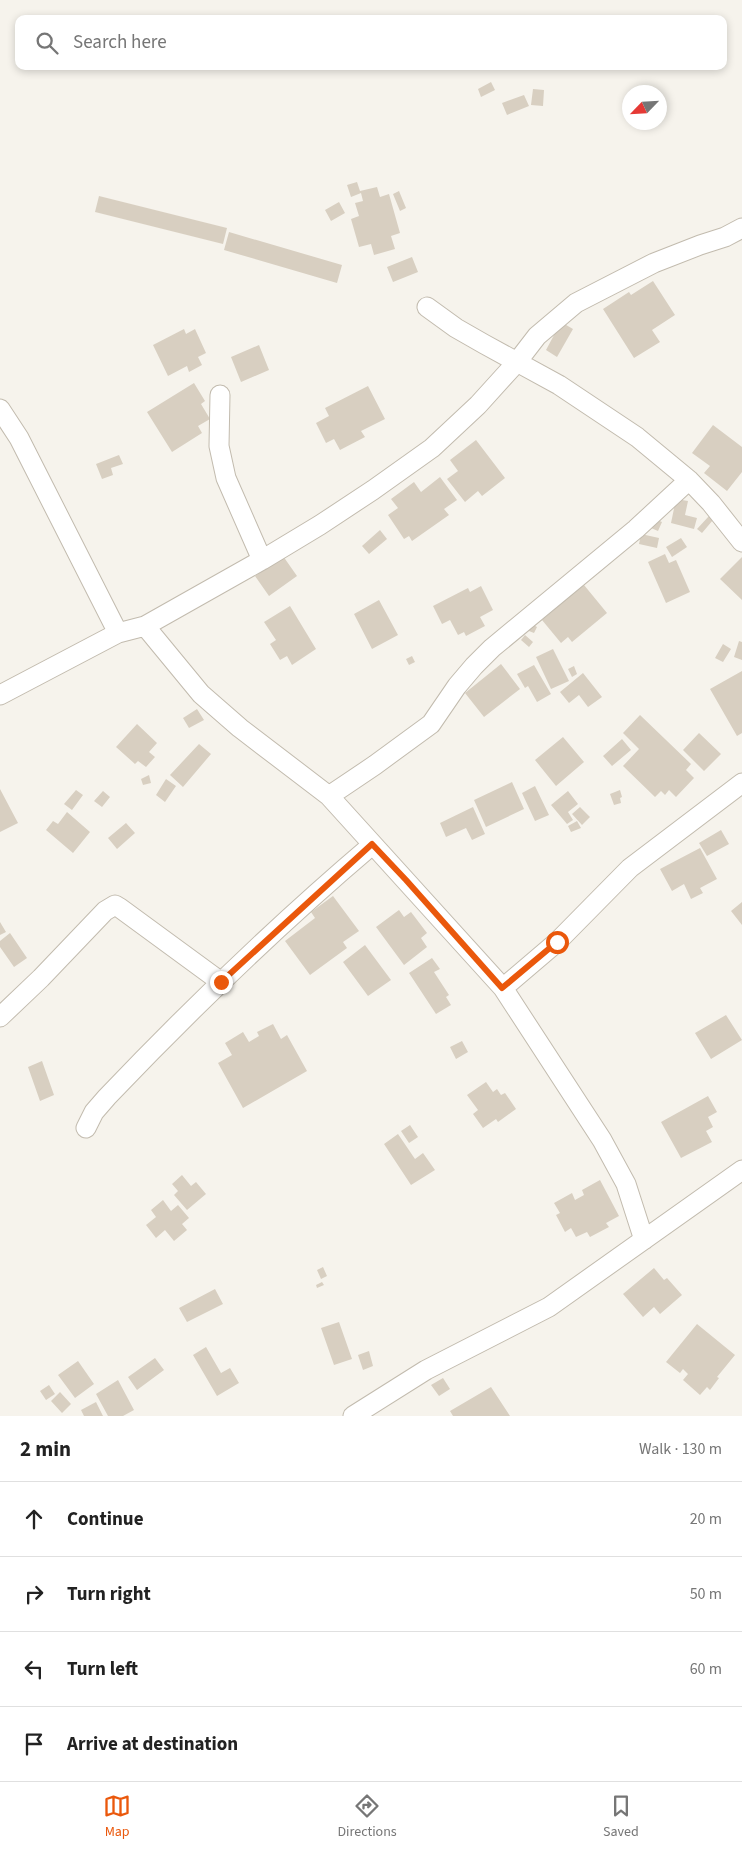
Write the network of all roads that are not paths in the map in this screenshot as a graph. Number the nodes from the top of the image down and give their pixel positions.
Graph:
1 (742, 228) edge
2 (427, 307) dead end
3 (517, 362) junction
4 (220, 395) dead end
5 (0, 409) edge
6 (689, 480) junction
7 (742, 542) edge
8 (262, 560) junction
9 (145, 626) junction
10 (118, 634) junction
11 (0, 695) edge
12 (742, 783) edge
13 (329, 796) junction
14 (372, 844) junction
15 (221, 982) junction
16 (502, 988) junction
17 (0, 1016) edge
18 (86, 1128) dead end
19 (742, 1170) edge
20 (644, 1240) junction
21 (353, 1416) edge

1 - 3 street
2 - 3 street
3 - 6 street
3 - 8 street
4 - 8 street
5 - 10 street
6 - 7 street
6 - 13 street
8 - 9 street
9 - 10 street
9 - 13 street
10 - 11 street
12 - 16 street
13 - 14 street
14 - 15 street
14 - 16 street
15 - 17 street
15 - 18 street
16 - 20 street
19 - 20 street
20 - 21 street

